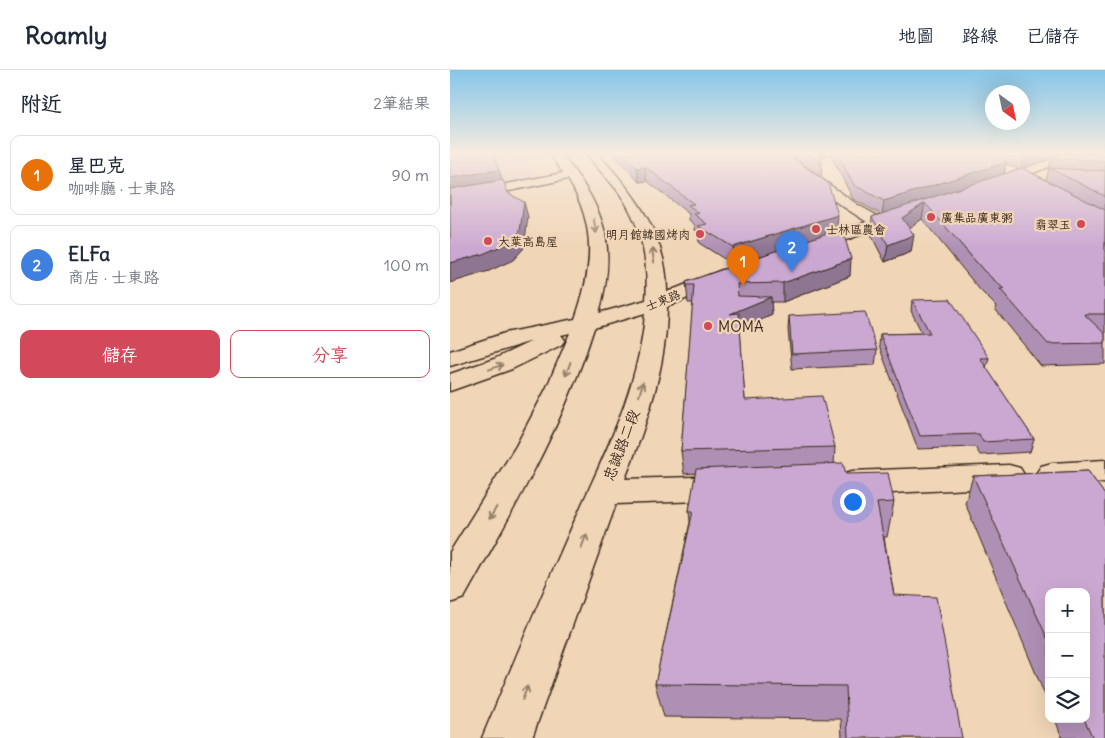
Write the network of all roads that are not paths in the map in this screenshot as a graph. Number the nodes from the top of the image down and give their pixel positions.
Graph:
1 (520, 185) edge
2 (577, 185) edge
3 (620, 185) edge
4 (824, 185) edge
5 (994, 185) edge
6 (977, 189) edge
7 (450, 199) edge
8 (924, 209) edge
9 (880, 223) junction
10 (795, 252) edge
11 (738, 271) edge
12 (656, 304) junction
13 (586, 323) junction
14 (450, 359) edge
15 (450, 383) edge
16 (1101, 472) edge
17 (821, 484) edge
18 (762, 486) edge
19 (603, 492) junction
20 (450, 586) edge
21 (507, 738) edge

1 - 7 street
2 -> 13 street
12 -> 3 street, 忠誠路二段
4 - 9 street
5 - 6 street
8 - 9 street
9 - 10 street
11 - 12 street, 士東路
12 - 13 street, 士東路
19 -> 12 street, 忠誠路二段
13 - 14 street, 士東路
15 -> 13 street, 士東路
13 -> 20 street
16 - 17 street
18 - 19 street
21 -> 19 street, 忠誠路二段

